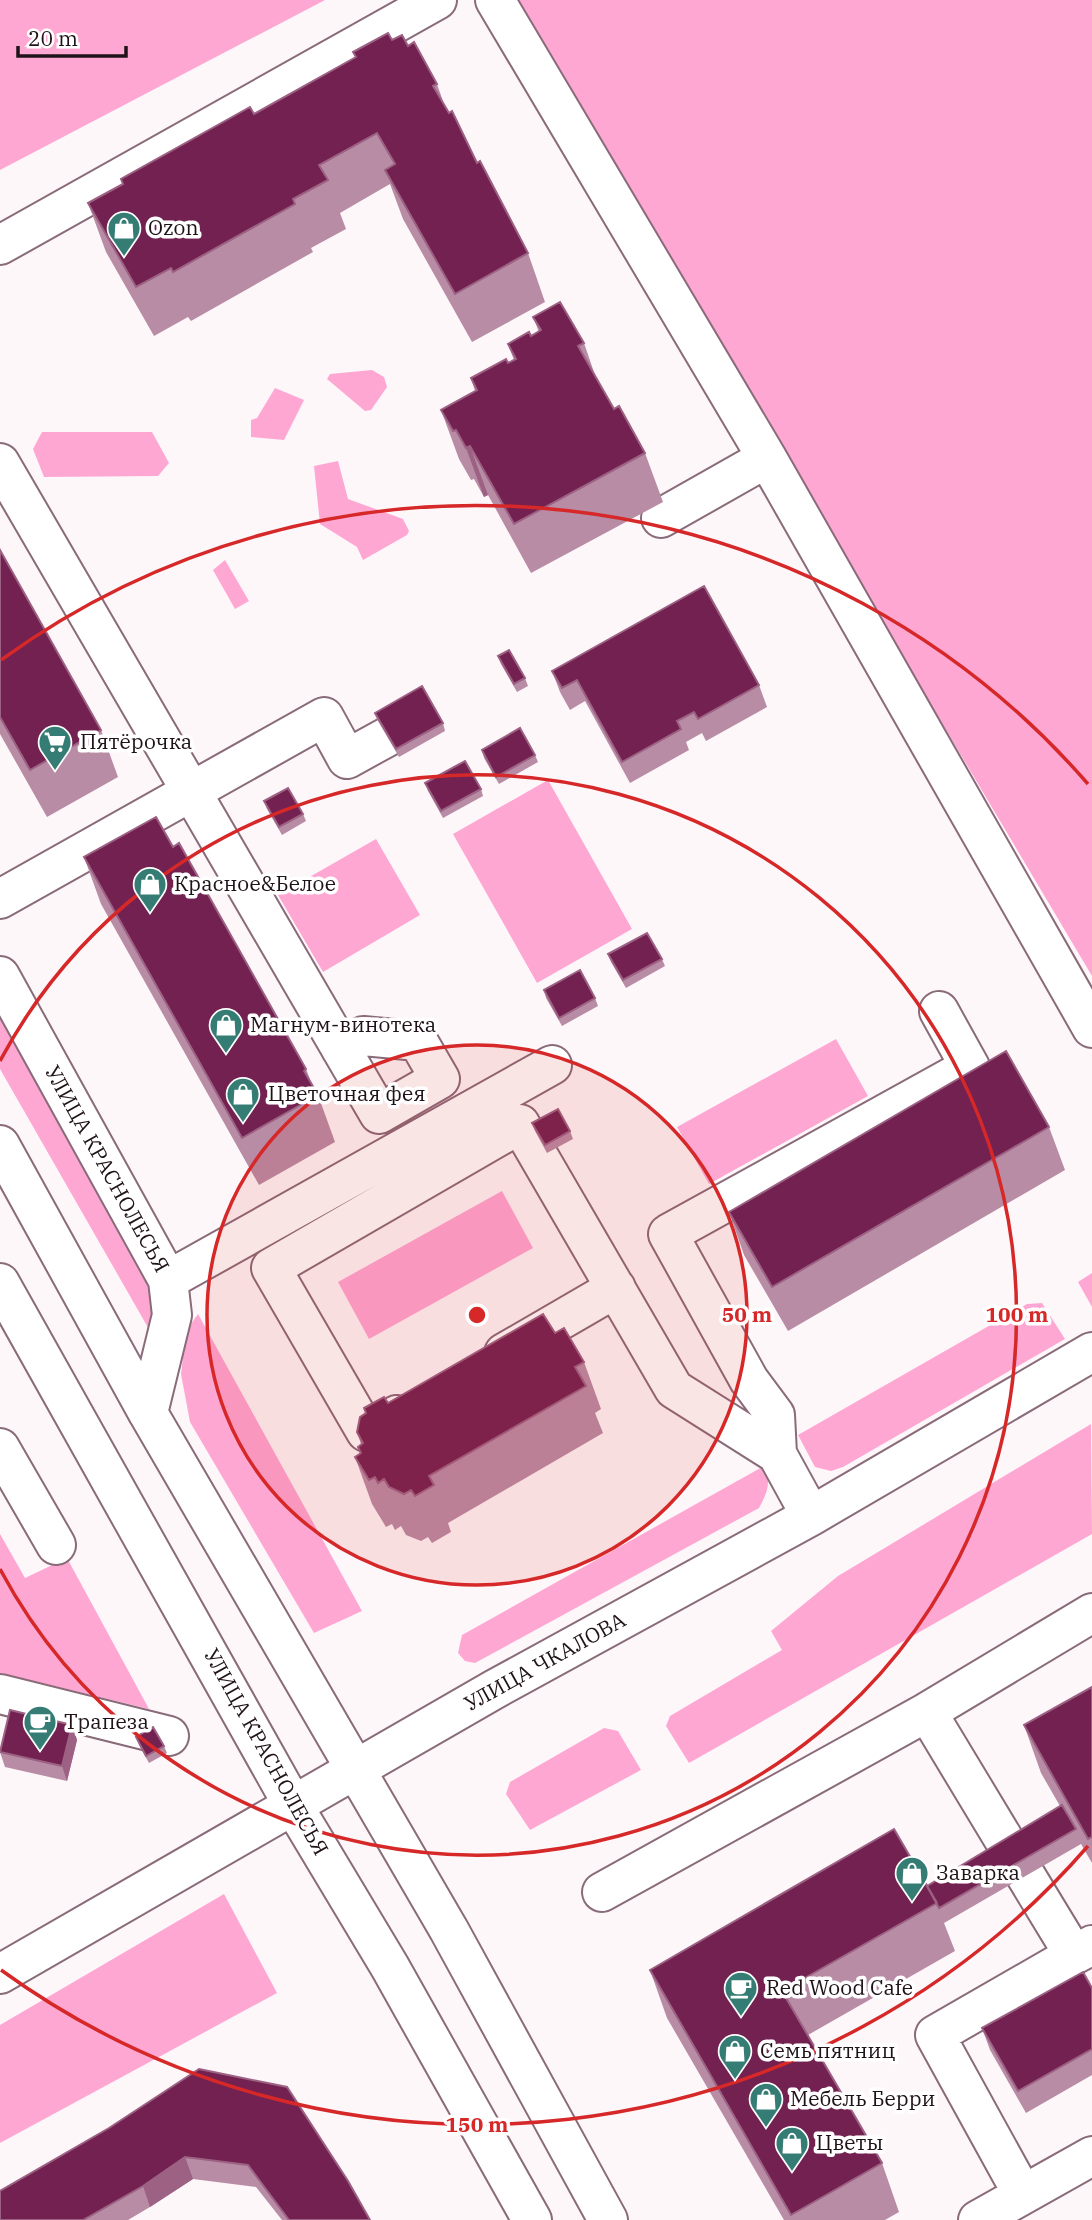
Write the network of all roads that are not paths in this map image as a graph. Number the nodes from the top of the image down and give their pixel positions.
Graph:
1 (437, 0) edge
2 (495, 0) edge
3 (0, 245) edge
4 (767, 458) junction
5 (0, 463) edge
6 (661, 517) dead end
7 (387, 737) edge
8 (191, 791) junction
9 (0, 899) edge
10 (0, 976) edge
11 (939, 1011) dead end
12 (1092, 1028) edge
13 (341, 1049) dead end
14 (552, 1065) dead end
15 (0, 1145) edge
16 (168, 1280) junction
17 (0, 1283) edge
18 (616, 1288) junction
19 (1092, 1352) edge
20 (473, 1371) edge
21 (426, 1398) edge
22 (148, 1413) junction
23 (0, 1448) edge
24 (777, 1454) junction
25 (811, 1516) junction
26 (56, 1545) dead end
27 (1092, 1613) edge
28 (0, 1694) edge
29 (927, 1712) junction
30 (169, 1736) dead end
31 (357, 1770) junction
32 (294, 1807) junction
33 (602, 1892) dead end
34 (1083, 1950) edge
35 (0, 1974) edge
36 (1092, 2156) edge
37 (1022, 2193) junction
38 (532, 2220) edge
39 (608, 2220) edge
40 (978, 2220) edge

1 - 3 street
2 - 4 street
4 - 6 street
4 - 12 street
5 - 8 street
7 - 8 street
8 - 9 street
8 - 13 street
10 - 16 street, УЛИЦА КРАСНОЛЕСЬЯ
11 - 24 street
14 - 16 street
15 - 22 street
16 - 22 street, УЛИЦА КРАСНОЛЕСЬЯ
17 - 32 street, УЛИЦА КРАСНОЛЕСЬЯ
18 - 20 street
18 - 21 street
18 - 24 street
19 - 25 street, УЛИЦА ЧКАЛОВА
22 - 31 street
23 - 26 street
24 - 25 street
25 - 31 street, УЛИЦА ЧКАЛОВА
27 - 29 street
28 - 30 street
29 - 33 street
29 - 34 street
31 - 32 street, УЛИЦА ЧКАЛОВА
31 - 39 street
32 - 35 street, УЛИЦА ЧКАЛОВА
32 - 38 street, УЛИЦА КРАСНОЛЕСЬЯ
34 - 37 street
36 - 37 street
37 - 40 street

